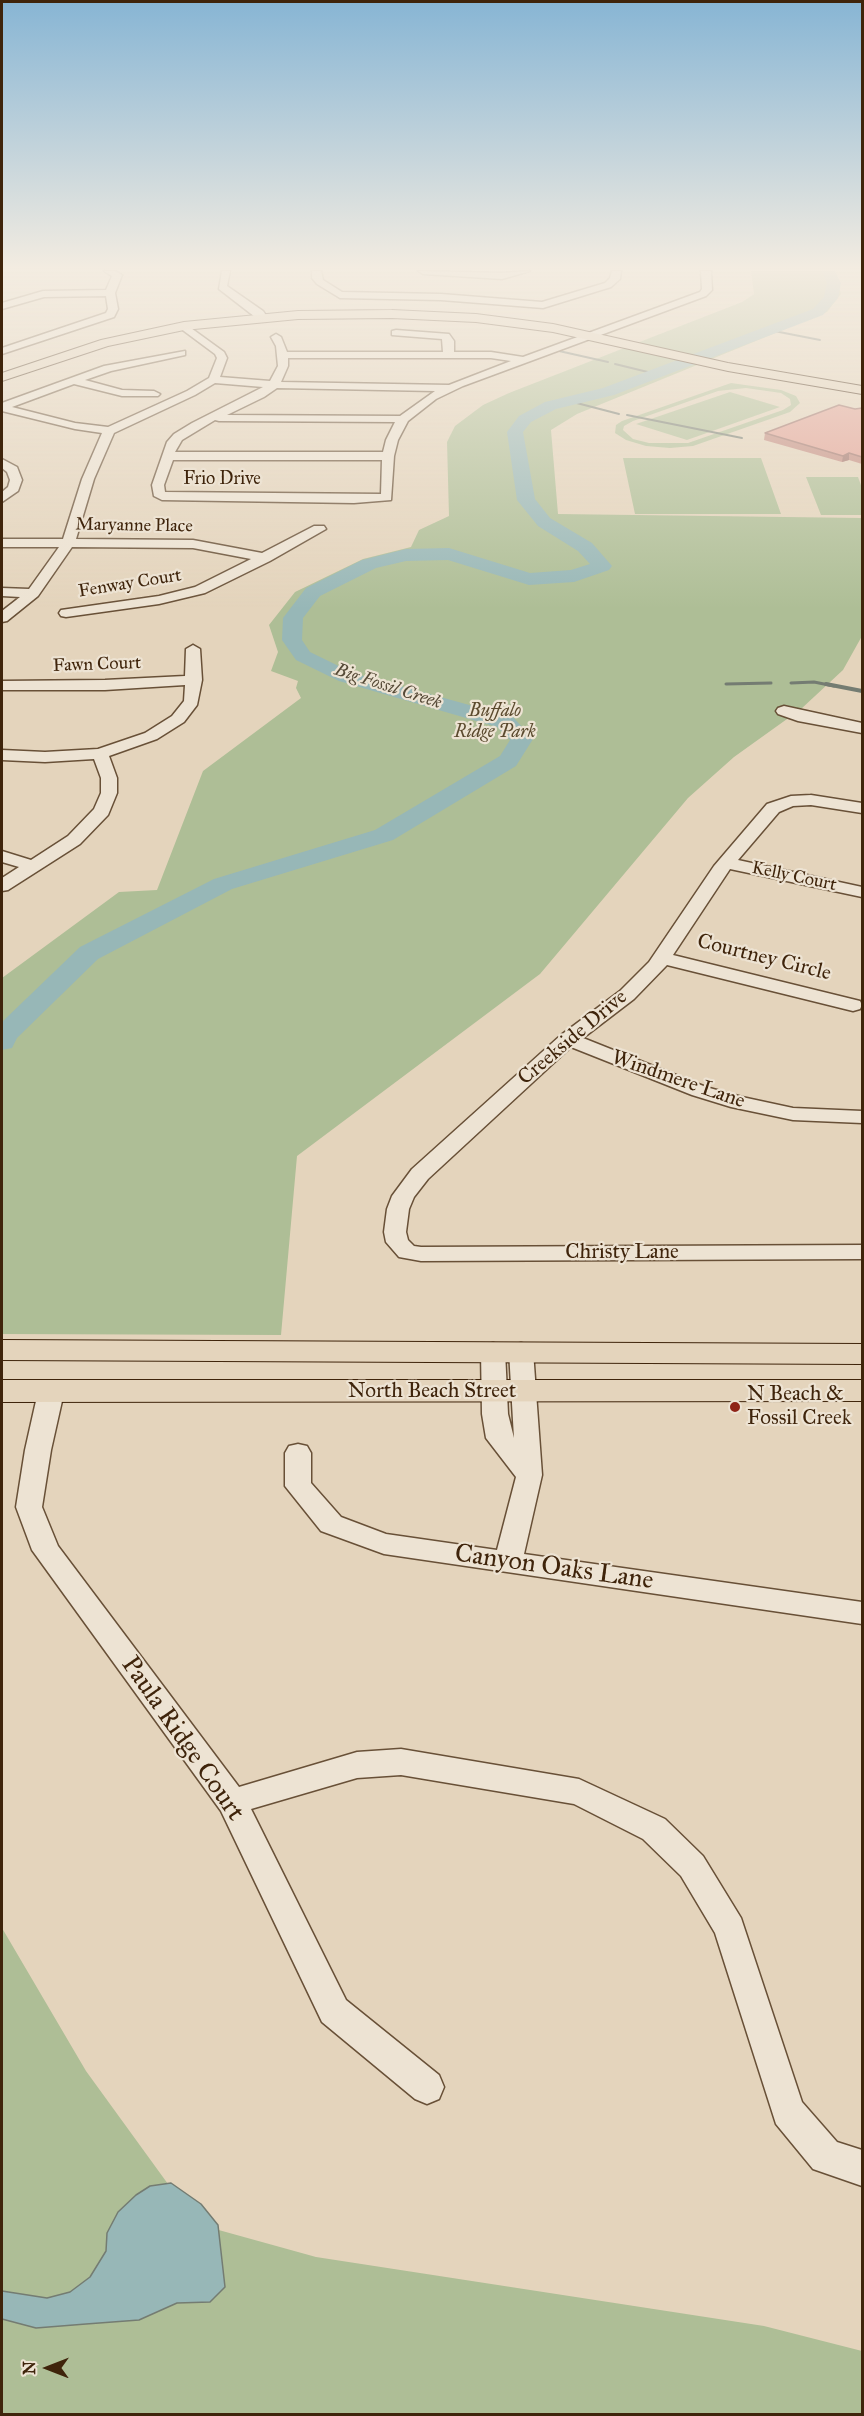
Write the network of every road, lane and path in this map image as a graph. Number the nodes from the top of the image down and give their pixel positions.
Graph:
1 (67, 384) edge
2 (85, 384) edge
3 (207, 384) edge
4 (257, 384) edge
5 (461, 384) edge
6 (790, 384) edge
7 (274, 385) junction
8 (450, 388) junction
9 (853, 391) edge
10 (154, 394) dead end
11 (2, 408) edge
12 (211, 418) junction
13 (404, 419) junction
14 (109, 431) junction
15 (168, 456) junction
16 (388, 456) junction
17 (2, 463) edge
18 (2, 498) edge
19 (319, 529) dead end
20 (2, 543) edge
21 (68, 544) junction
22 (265, 558) junction
23 (2, 592) edge
24 (33, 593) junction
25 (66, 613) dead end
26 (2, 618) edge
27 (193, 649) dead end
28 (194, 680) junction
29 (2, 685) edge
30 (784, 711) dead end
31 (862, 728) edge
32 (100, 754) junction
33 (2, 755) edge
34 (862, 808) edge
35 (2, 856) edge
36 (726, 863) junction
37 (32, 866) junction
38 (2, 886) edge
39 (862, 892) edge
40 (663, 958) junction
41 (853, 1005) dead end
42 (568, 1039) junction
43 (862, 1117) edge
44 (395, 1232) joint
45 (862, 1252) edge
46 (2, 1350) edge
47 (507, 1351) junction
48 (862, 1354) edge
49 (2, 1391) edge
50 (862, 1391) edge
51 (51, 1392) junction
52 (509, 1392) junction
53 (298, 1453) dead end
54 (508, 1562) junction
55 (862, 1613) edge
56 (232, 1803) junction
57 (427, 2087) dead end
58 (862, 2168) edge

1 - 11 street
2 - 10 street
3 - 14 street
4 - 7 street
5 - 8 street
6 - 9 main road
7 - 8 street
7 - 12 street, Frio Drive
8 - 13 street
11 - 14 street
12 - 13 street
12 - 15 street, Frio Drive
13 - 16 street
14 - 21 street
15 - 16 street
15 - 16 street, Frio Drive
17 - 18 street
19 - 22 street, Fenway Court
20 - 21 street, Maryanne Place
21 - 22 street, Maryanne Place
21 - 24 street
22 - 25 street, Fenway Court
23 - 24 street
24 - 26 street
27 - 28 street
28 - 29 street, Fawn Court
28 - 32 street
30 - 31 street
32 - 33 street
32 - 37 street
34 - 36 street, Creekside Drive
35 - 37 street
36 - 39 street, Kelly Court
36 - 40 street, Creekside Drive
37 - 38 street
40 - 41 street, Courtney Circle
40 - 42 street, Creekside Drive
42 - 43 street, Windmere Lane
42 - 44 street, Creekside Drive
44 - 45 street, Christy Lane
46 - 47 main road, North Beach Street
47 - 48 main road, North Beach Street
47 - 52 street
49 - 51 main road, North Beach Street
50 - 52 main road, North Beach Street
51 - 52 main road, North Beach Street
51 - 56 street, Paula Ridge Court
52 - 54 street
53 - 54 street, Canyon Oaks Lane
54 - 55 street, Canyon Oaks Lane
56 - 57 street, Paula Ridge Court
56 - 58 street

